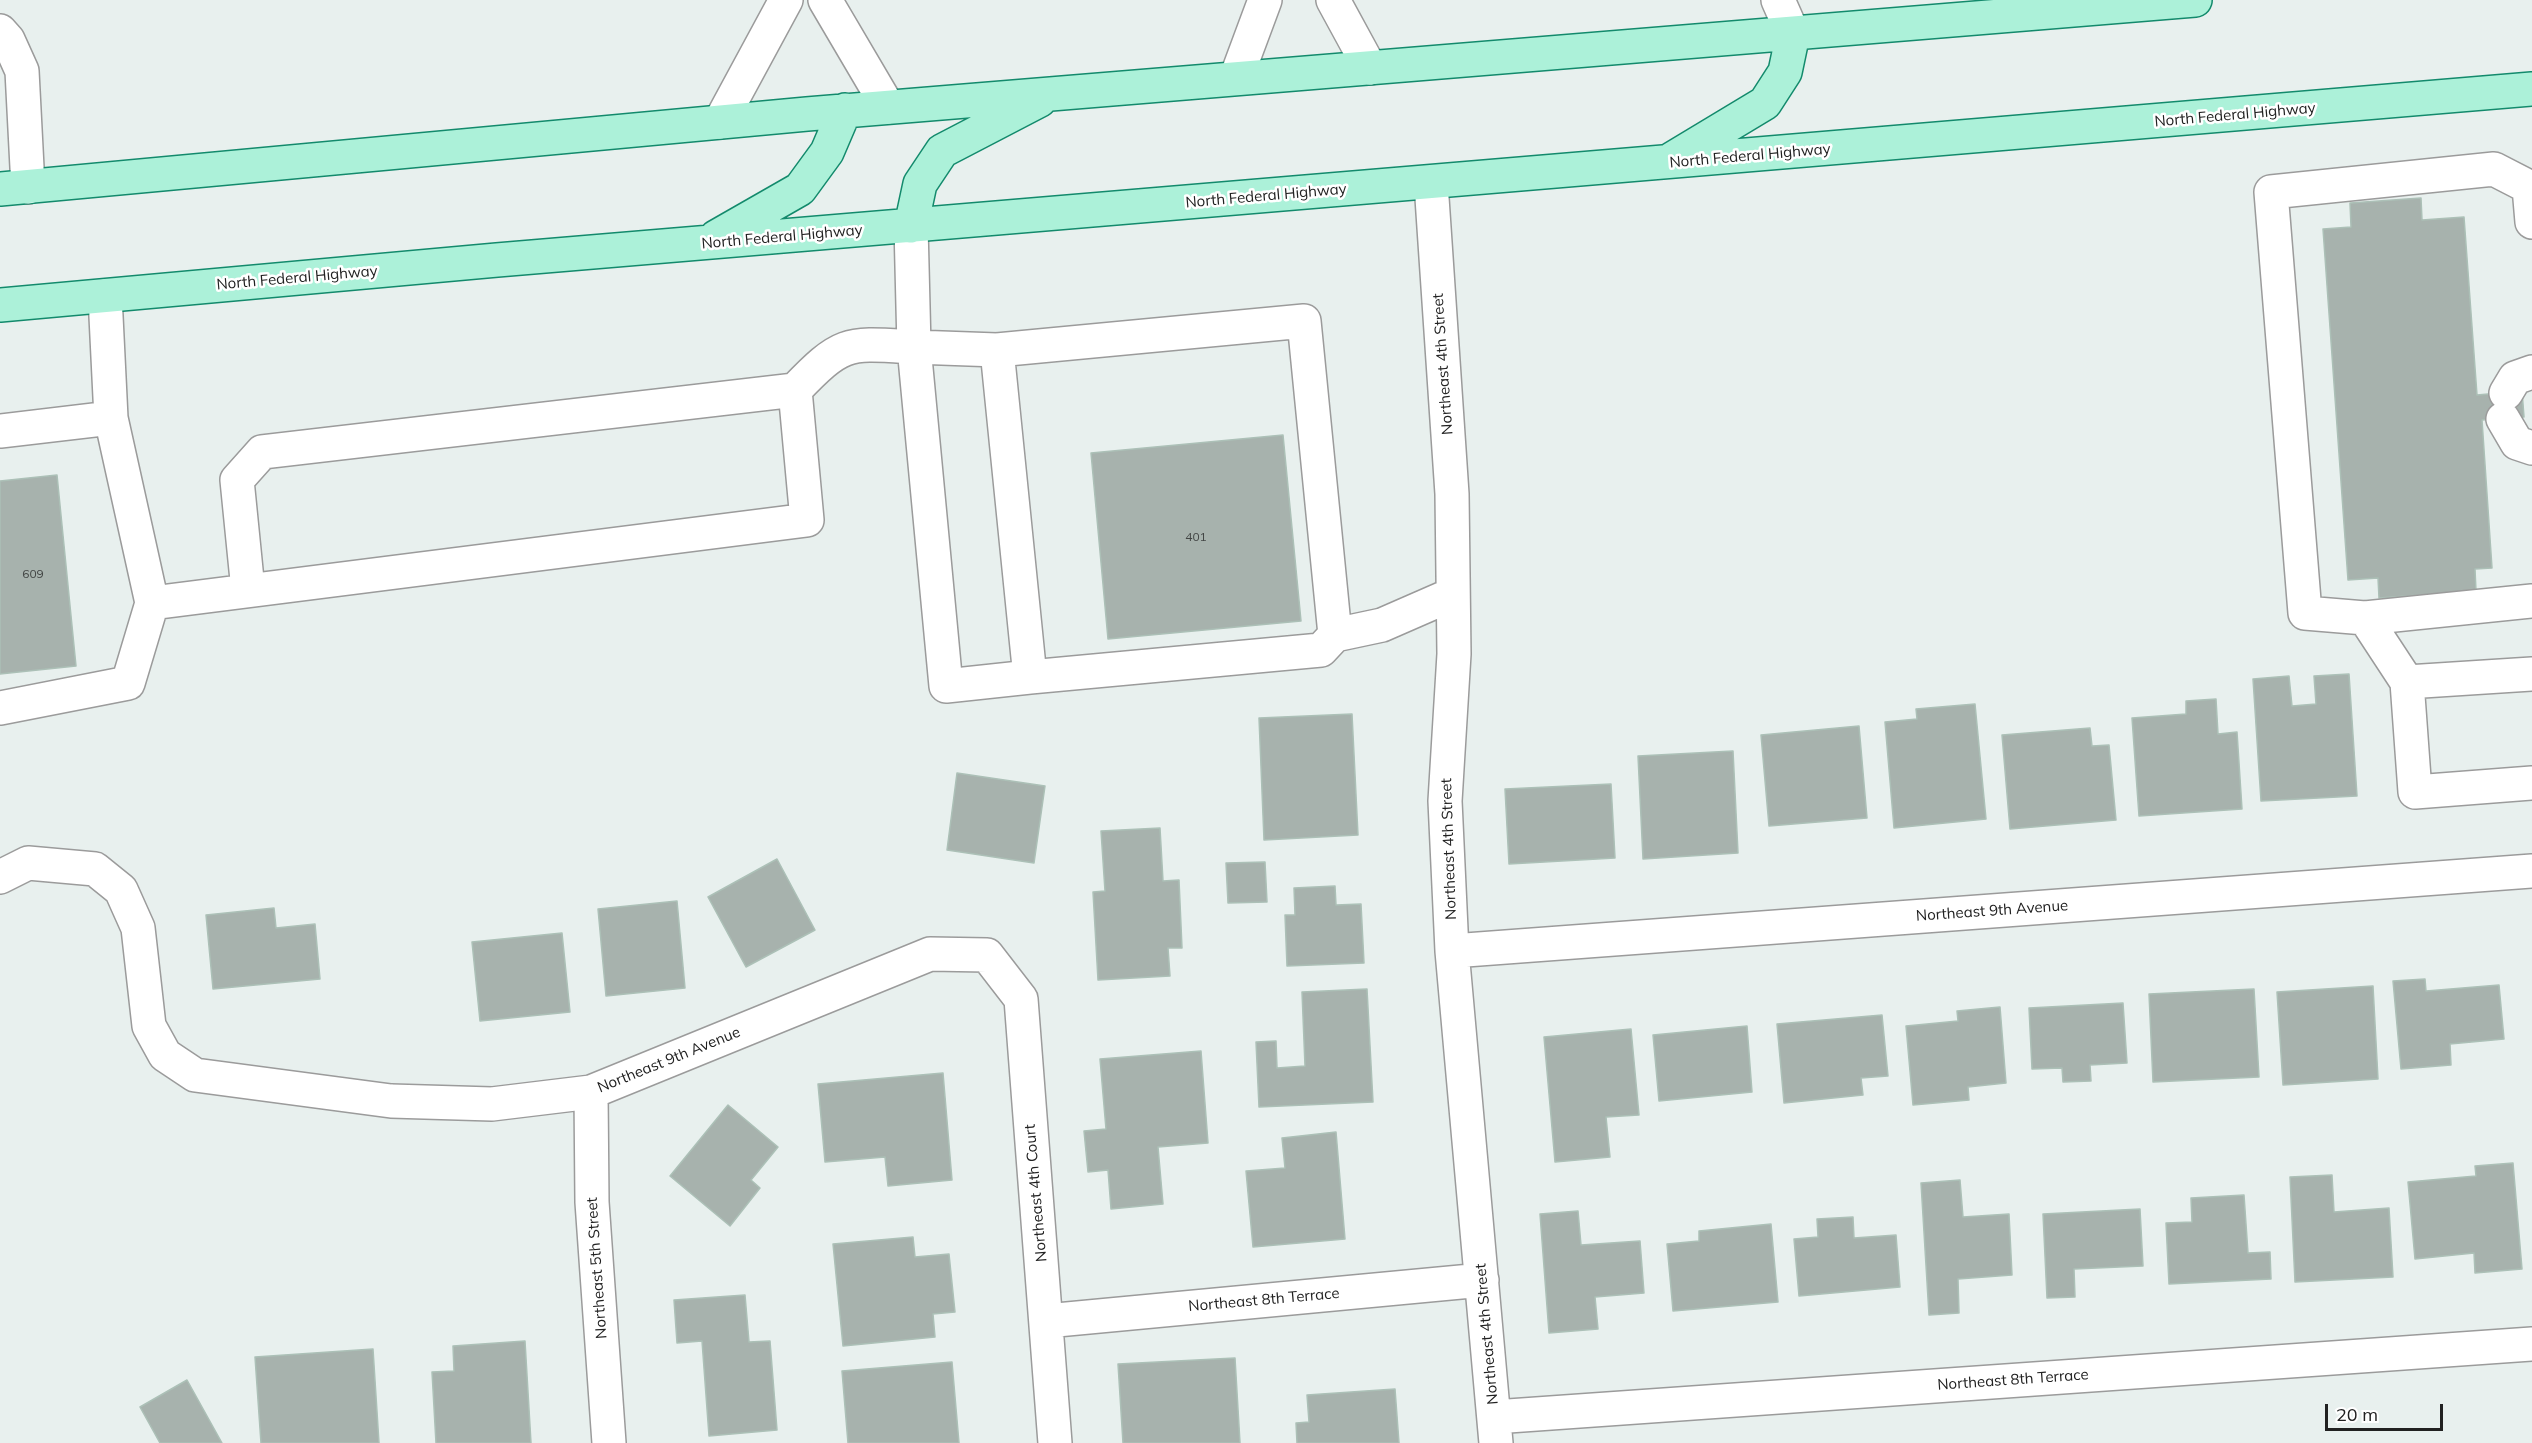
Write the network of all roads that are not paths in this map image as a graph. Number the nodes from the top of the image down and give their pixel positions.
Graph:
1 (786, 0) edge
2 (825, 0) edge
3 (1265, 0) edge
4 (1333, 0) edge
5 (1778, 0) edge
6 (1791, 0) edge
7 (2195, 0) edge
8 (0, 31) edge
9 (1793, 34) junction
10 (1370, 68) junction
11 (1236, 78) junction
12 (2532, 89) edge
13 (1052, 94) junction
14 (888, 107) junction
15 (845, 110) junction
16 (720, 122) junction
17 (1665, 163) junction
18 (1431, 183) junction
19 (14, 188) edge
20 (2532, 222) edge
21 (911, 226) junction
22 (706, 243) junction
23 (105, 296) junction
24 (0, 305) edge
25 (914, 347) junction
26 (997, 350) junction
27 (2532, 372) edge
28 (795, 390) junction
29 (111, 418) junction
30 (0, 431) edge
31 (2532, 448) edge
32 (248, 590) junction
33 (1453, 594) junction
34 (2532, 600) edge
35 (152, 603) junction
36 (2365, 618) junction
37 (1335, 635) junction
38 (2532, 674) edge
39 (1030, 677) junction
40 (2407, 682) junction
41 (0, 708) edge
42 (2532, 783) edge
43 (2532, 871) edge
44 (0, 877) edge
45 (1452, 951) junction
46 (987, 955) joint
47 (591, 1092) junction
48 (1482, 1280) junction
49 (1046, 1321) junction
50 (2532, 1344) edge
51 (1495, 1430) edge
52 (609, 1443) edge
53 (1055, 1443) edge

1 - 16 street
2 - 14 street
3 - 11 street
4 - 10 street
5 - 9 street
6 - 9 street
7 - 9 main road
8 - 19 street
9 - 10 main road
9 - 17 main road
10 - 11 main road
11 - 13 main road
12 - 17 main road, North Federal Highway
13 - 14 main road
13 - 21 main road
14 - 15 main road
15 - 16 main road
15 - 22 main road
16 - 19 main road
17 - 18 main road, North Federal Highway
18 - 21 main road, North Federal Highway
18 - 33 street, Northeast 4th Street
20 - 36 street
21 - 22 main road, North Federal Highway
21 - 25 street
22 - 23 main road, North Federal Highway
23 - 24 main road, North Federal Highway
23 - 29 street
25 - 26 street
25 - 28 street
25 - 39 street
26 - 37 street
26 - 39 street
27 - 31 street
28 - 32 street
28 - 32 street
29 - 30 street
29 - 35 street
32 - 35 street
33 - 37 street
33 - 45 street, Northeast 4th Street
34 - 36 street
35 - 41 street
36 - 40 street
37 - 39 street
38 - 40 street
40 - 42 street
43 - 45 street, Northeast 9th Avenue
44 - 47 street, Northeast 9th Avenue
45 - 48 street, Northeast 4th Street
46 - 47 street, Northeast 9th Avenue
46 - 49 street, Northeast 4th Court
47 - 52 street, Northeast 5th Street
48 - 49 street, Northeast 8th Terrace
48 - 51 street, Northeast 4th Street
49 - 53 street, Northeast 4th Court
50 - 51 street, Northeast 8th Terrace

